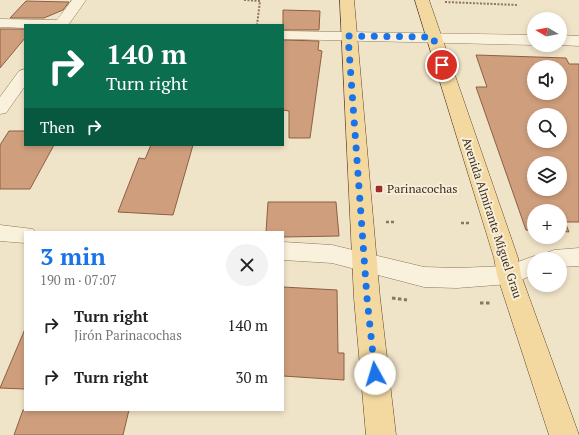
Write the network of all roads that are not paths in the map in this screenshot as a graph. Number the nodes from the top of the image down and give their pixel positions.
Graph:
1 (79, 0) edge
2 (347, 0) edge
3 (422, 1) edge
4 (0, 23) edge
5 (31, 24) edge
6 (63, 24) edge
7 (284, 34) edge
8 (348, 36) junction
9 (433, 37) junction
10 (527, 40) edge
11 (567, 40) edge
12 (579, 41) edge
13 (24, 75) edge
14 (0, 109) edge
15 (0, 233) edge
16 (24, 235) edge
17 (284, 251) edge
18 (579, 257) edge
19 (567, 258) edge
20 (365, 262) junction
21 (527, 268) edge
22 (509, 275) junction
23 (381, 435) edge
24 (564, 435) edge

1 - 6 street
2 - 8 main road
3 - 9 main road, Avenida Almirante Miguel Grau
4 - 5 street
7 - 8 street
8 - 9 street
8 - 20 main road
9 - 10 street
9 - 22 main road, Avenida Almirante Miguel Grau
11 - 12 street
13 - 14 street
15 - 16 street
17 - 20 street
18 - 19 street
20 - 22 street
20 - 23 main road
21 - 22 street
22 - 24 main road, Avenida Almirante Miguel Grau

